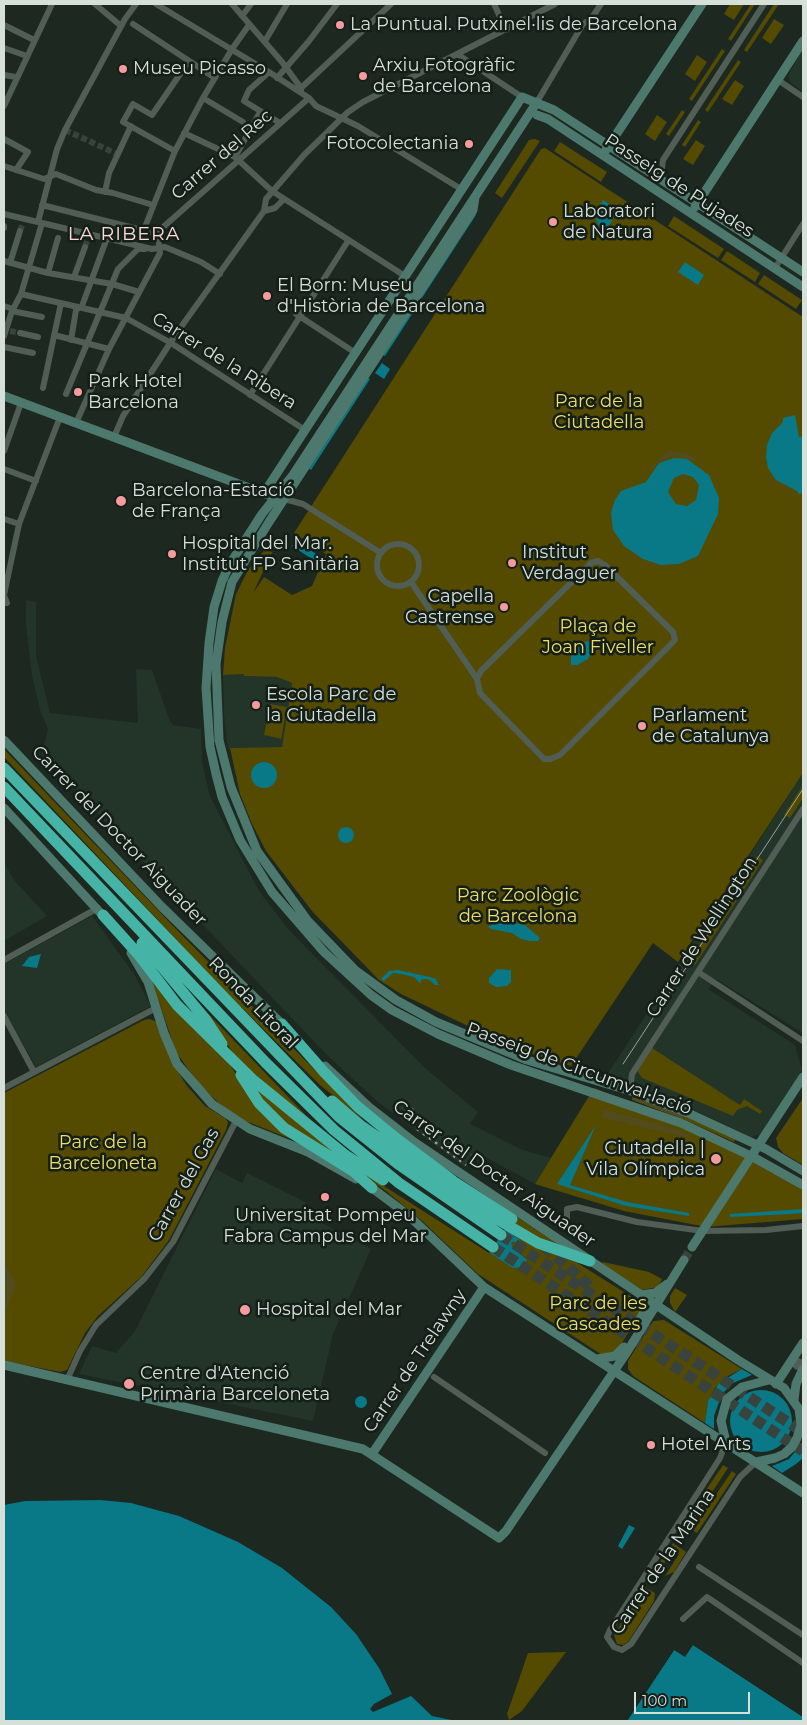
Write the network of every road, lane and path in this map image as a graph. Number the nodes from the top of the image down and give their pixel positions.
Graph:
1 (52, 4) edge
2 (95, 4) edge
3 (136, 4) edge
4 (156, 4) edge
5 (232, 4) edge
6 (251, 4) edge
7 (287, 4) edge
8 (337, 4) edge
9 (391, 4) edge
10 (494, 4) edge
11 (555, 4) edge
12 (591, 4) edge
13 (601, 4) edge
14 (702, 4) edge
15 (764, 4) edge
16 (596, 12) junction
17 (242, 16) junction
18 (133, 24) dead end
19 (4, 25) edge
20 (249, 25) junction
21 (121, 26) junction
22 (506, 30) junction
23 (34, 40) junction
24 (265, 41) junction
25 (803, 41) edge
26 (4, 48) edge
27 (232, 49) junction
28 (458, 54) junction
29 (27, 56) junction
30 (189, 60) junction
31 (286, 69) junction
32 (269, 72) junction
33 (4, 75) edge
34 (16, 78) junction
35 (215, 78) junction
36 (277, 78) junction
37 (778, 80) junction
38 (301, 90) junction
39 (803, 97) edge
40 (203, 98) junction
41 (529, 99) junction
42 (312, 100) junction
43 (4, 106) edge
44 (260, 112) junction
45 (537, 115) junction
46 (343, 117) junction
47 (526, 120) junction
48 (280, 123) junction
49 (248, 125) junction
50 (130, 126) junction
51 (184, 133) junction
52 (4, 140) edge
53 (609, 145) junction
54 (175, 151) junction
55 (603, 155) junction
56 (237, 158) junction
57 (4, 166) edge
58 (662, 169) dead end
59 (16, 170) junction
60 (50, 177) junction
61 (461, 189) junction
62 (272, 191) junction
63 (105, 192) junction
64 (475, 197) junction
65 (284, 199) junction
66 (698, 203) junction
67 (42, 205) junction
68 (153, 205) junction
69 (264, 211) junction
70 (691, 214) junction
71 (5, 220) edge
72 (40, 222) junction
73 (803, 224) edge
74 (20, 231) tunnel mouth
75 (156, 234) junction
76 (58, 238) dead end
77 (107, 238) junction
78 (348, 241) junction
79 (85, 247) tunnel mouth
80 (159, 248) junction
81 (152, 249) junction
82 (781, 258) junction
83 (7, 262) edge
84 (28, 267) junction
85 (775, 268) junction
86 (803, 272) edge
87 (48, 273) junction
88 (220, 274) junction
89 (405, 276) junction
90 (74, 277) junction
91 (92, 280) junction
92 (112, 284) junction
93 (416, 284) junction
94 (803, 287) edge
95 (138, 292) junction
96 (21, 294) junction
97 (61, 303) junction
98 (4, 306) edge
99 (82, 306) junction
100 (12, 311) junction
101 (100, 311) junction
102 (298, 316) junction
103 (42, 317) dead end
104 (126, 318) junction
105 (7, 333) edge
106 (20, 333) tunnel mouth
107 (54, 335) junction
108 (38, 337) dead end
109 (71, 340) junction
110 (171, 343) junction
111 (87, 344) junction
112 (4, 347) edge
113 (109, 349) junction
114 (352, 350) dead end
115 (33, 353) dead end
116 (43, 388) dead end
117 (66, 394) dead end
118 (250, 395) junction
119 (4, 396) edge
120 (21, 403) junction
121 (60, 417) junction
122 (76, 423) junction
123 (305, 430) junction
124 (114, 437) junction
125 (4, 451) edge
126 (4, 469) edge
127 (36, 481) junction
128 (264, 493) junction
129 (280, 498) junction
130 (4, 519) edge
131 (19, 524) junction
132 (381, 553) junction
133 (411, 582) junction
134 (4, 596) edge
135 (5, 603) edge
136 (477, 679) junction
137 (4, 740) edge
138 (4, 768) edge
139 (4, 787) edge
140 (4, 808) edge
141 (803, 809) edge
142 (8, 819) edge
143 (108, 897) junction
144 (100, 912) junction
145 (4, 960) edge
146 (698, 972) junction
147 (156, 1008) junction
148 (4, 1016) edge
149 (282, 1024) junction
150 (252, 1027) junction
151 (803, 1041) edge
152 (34, 1072) junction
153 (803, 1077) edge
154 (631, 1083) dead end
155 (4, 1088) edge
156 (236, 1121) junction
157 (760, 1146) junction
158 (753, 1157) junction
159 (803, 1171) edge
160 (803, 1185) edge
161 (372, 1188) junction
162 (449, 1217) junction
163 (512, 1219) dead end
164 (803, 1226) edge
165 (703, 1231) junction
166 (501, 1235) tunnel mouth
167 (580, 1237) dead end
168 (493, 1247) tunnel mouth
169 (692, 1247) tunnel mouth
170 (684, 1260) tunnel mouth
171 (590, 1261) junction
172 (672, 1281) junction
173 (484, 1286) junction
174 (641, 1295) junction
175 (657, 1306) junction
176 (803, 1343) edge
177 (597, 1359) junction
178 (4, 1365) edge
179 (802, 1366) edge
180 (613, 1370) junction
181 (434, 1377) dead end
182 (67, 1380) junction
183 (772, 1382) junction
184 (794, 1400) junction
185 (803, 1405) edge
186 (726, 1442) junction
187 (545, 1453) dead end
188 (372, 1454) junction
189 (756, 1462) junction
190 (803, 1493) edge
191 (699, 1567) dead end
192 (683, 1619) dead end
193 (803, 1635) edge
194 (803, 1662) edge

1 - 23 street
2 - 21 street
3 - 21 street
4 - 27 street
5 - 17 street
6 - 17 street
7 - 24 street
8 - 31 street
9 - 38 street
10 - 22 street
11 - 22 street
12 - 16 street
13 - 16 street
14 - 53 street
15 - 58 street
16 - 41 street
17 - 20 street
18 - 30 street
19 - 23 street
20 - 24 street
20 - 27 street
21 - 60 street
22 - 28 street
23 - 29 street
24 - 31 street
25 - 37 street
26 - 29 street
27 - 32 street
27 - 35 street
28 - 41 street, Passeig de Pujades
28 - 46 street
29 - 34 street
30 - 35 street
30 - 50 street
31 - 36 street
31 - 38 street
32 - 36 street
32 - 44 street
33 - 34 street
34 - 43 street
35 - 40 street
36 - 38 street
37 - 39 street
37 - 66 street
38 - 42 street
40 - 49 street
40 - 51 street
41 - 45 street
41 - 47 street
41 - 53 street, Passeig de Pujades
41 - 61 street
42 - 46 street
42 - 48 street, Carrer del Rec
44 - 48 street
44 - 49 street
45 - 47 street
45 - 55 street, Passeig de Pujades
46 - 61 street
46 - 62 street
47 - 64 street
48 - 56 street, Carrer del Rec
49 - 56 street
50 - 54 street
50 - 63 street
51 - 54 street
51 - 56 street
52 - 59 street
53 - 55 street
53 - 66 street, Passeig de Pujades
54 - 68 street
55 - 70 street, Passeig de Pujades
56 - 62 street
56 - 75 street, Carrer del Rec
57 - 59 street
59 - 60 street
60 - 63 street
60 - 67 street
61 - 64 street
61 - 89 street
62 - 65 street
62 - 69 street
63 - 68 street
64 - 93 street
64 - 129 street
65 - 69 street
65 - 78 street
66 - 70 street
66 - 82 street, Passeig de Pujades
67 - 72 street
67 - 75 street
68 - 75 street
69 - 88 street
70 - 85 street, Passeig de Pujades
71 - 72 street
72 - 77 street
72 - 84 street
73 - 82 street
74 - 83 street
75 - 80 street
76 - 87 street
77 - 81 street
77 - 91 street
78 - 89 street
78 - 102 street
79 - 90 street
80 - 81 street
80 - 88 street
80 - 95 street
81 - 92 street
82 - 85 street
82 - 86 street, Passeig de Pujades
83 - 84 street
84 - 87 street
84 - 96 street
85 - 94 street, Passeig de Pujades
87 - 90 street
88 - 110 street
89 - 93 street
89 - 123 street
90 - 91 street
91 - 92 street
91 - 99 street
92 - 95 street
92 - 101 street
93 - 129 street
95 - 104 street
96 - 97 street, Carrer de la Ribera
96 - 100 street
97 - 99 street, Carrer de la Ribera
97 - 107 street
98 - 100 street
99 - 101 street, Carrer de la Ribera
99 - 109 street
100 - 103 street
100 - 105 street
101 - 104 street, Carrer de la Ribera
101 - 111 street
102 - 114 street
102 - 118 street
104 - 110 street, Carrer de la Ribera
104 - 113 street
106 - 108 street
107 - 109 street
107 - 116 street
109 - 111 street
110 - 118 street, Carrer de la Ribera
110 - 124 street
111 - 113 street
111 - 117 street
112 - 115 street
113 - 122 street
118 - 123 street, Carrer de la Ribera
119 - 120 street
120 - 121 street
120 - 125 street
121 - 122 street
121 - 127 street
122 - 124 street
123 - 128 street
124 - 128 street
126 - 127 street
127 - 131 street
128 - 129 street
129 - 132 street
129 - 157 street, Passeig de Circumval·lació
129 - 158 street, Passeig de Circumval·lació
130 - 131 street
131 - 134 street
132 - 133 street
132 - 133 street
133 - 136 street
134 - 135 street
136 - 136 street
137 - 149 street, Carrer del Doctor Aiguader
138 - 150 highway, Ronda Litoral
139 - 143 highway, Ronda Litoral
140 - 142 street
141 - 146 street, Carrer de Wellington
142 - 144 street
143 - 161 highway
143 - 162 highway, Ronda Litoral
144 - 145 street
144 - 147 street
144 - 162 highway
146 - 151 street
146 - 154 street, Carrer de Wellington
147 - 152 street
147 - 156 street
148 - 152 street
149 - 163 highway
149 - 171 street, Carrer del Doctor Aiguader
150 - 166 highway, Ronda Litoral
150 - 171 highway
152 - 155 street
153 - 157 street
156 - 161 street
156 - 182 street, Carrer del Gas
157 - 158 street
157 - 159 street, Passeig de Circumval·lació
158 - 160 street, Passeig de Circumval·lació
158 - 165 street
161 - 173 street
162 - 168 highway, Ronda Litoral
164 - 165 street
165 - 167 street
165 - 169 street
170 - 172 street
171 - 174 street, Carrer del Doctor Aiguader
172 - 174 street
172 - 175 street
173 - 177 street
173 - 188 street, Carrer de Trelawny
174 - 175 street, Carrer del Doctor Aiguader
174 - 177 street
175 - 180 street
175 - 183 street, Carrer del Doctor Aiguader
176 - 183 street
177 - 180 street
178 - 182 street
179 - 184 street
180 - 186 street
180 - 188 street
181 - 187 street
182 - 188 street
183 - 184 street
183 - 186 street
184 - 185 street
184 - 189 street
186 - 189 street
186 - 189 street, Carrer de la Marina
189 - 190 street
191 - 193 street
192 - 194 street

